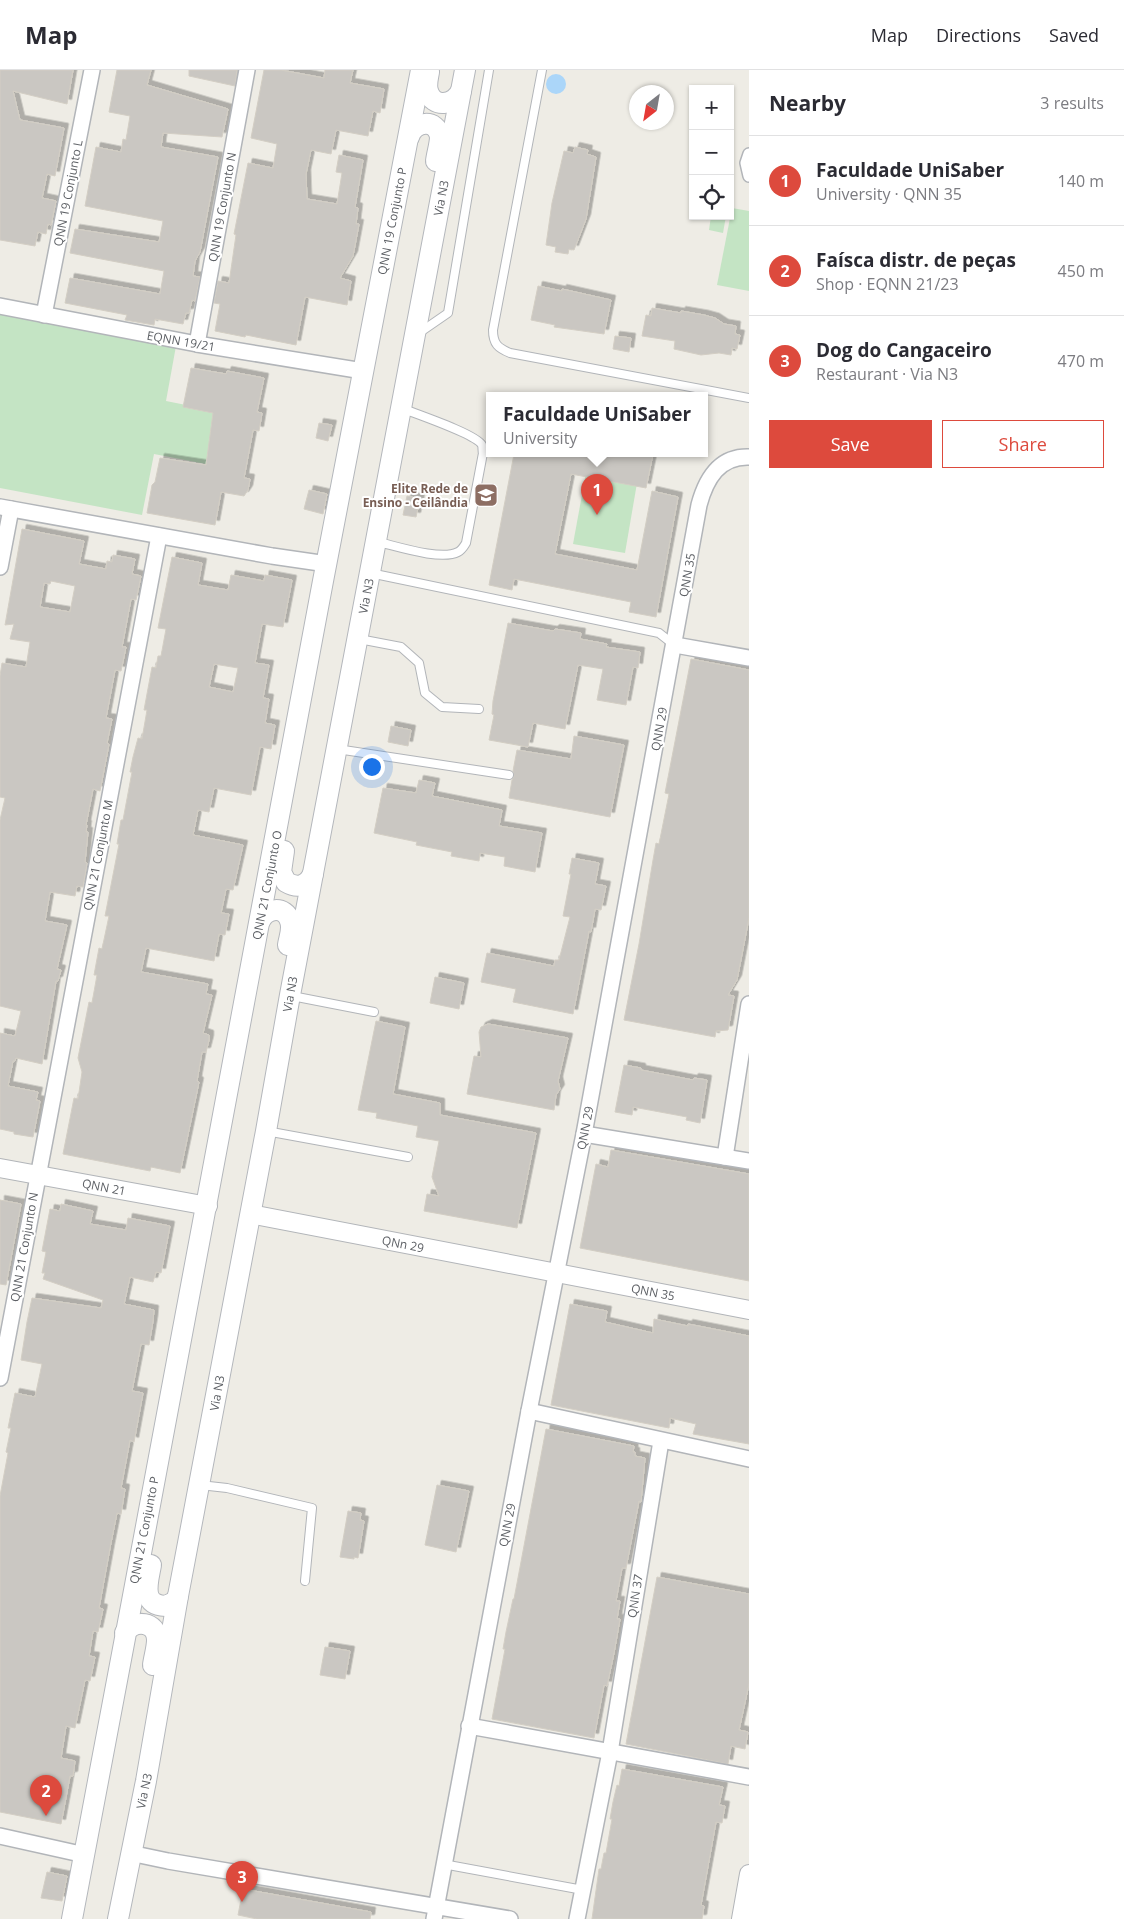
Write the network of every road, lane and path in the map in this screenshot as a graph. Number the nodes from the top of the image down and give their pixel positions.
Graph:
1 (92, 70) edge
2 (247, 70) edge
3 (421, 70) edge
4 (430, 70) edge
5 (465, 70) edge
6 (489, 70) edge
7 (542, 70) edge
8 (461, 91) junction
9 (409, 137) junction
10 (749, 154) edge
11 (749, 176) edge
12 (0, 306) edge
13 (44, 315) junction
14 (416, 328) junction
15 (197, 344) junction
16 (363, 371) junction
17 (749, 398) edge
18 (402, 408) junction
19 (749, 457) edge
20 (6, 508) edge
21 (159, 536) junction
22 (376, 542) junction
23 (0, 567) edge
24 (325, 572) junction
25 (370, 573) junction
26 (357, 638) junction
27 (675, 645) junction
28 (749, 658) edge
29 (479, 709) dead end
30 (337, 748) junction
31 (509, 775) dead end
32 (313, 874) junction
33 (260, 921) junction
34 (290, 995) junction
35 (749, 1004) edge
36 (374, 1012) dead end
37 (272, 1096) junction
38 (266, 1131) junction
39 (584, 1134) junction
40 (408, 1157) dead end
41 (725, 1157) junction
42 (749, 1161) edge
43 (0, 1168) edge
44 (38, 1174) junction
45 (208, 1206) junction
46 (250, 1214) junction
47 (556, 1273) junction
48 (749, 1310) edge
49 (0, 1378) edge
50 (168, 1407) junction
51 (529, 1411) junction
52 (661, 1441) junction
53 (749, 1459) edge
54 (200, 1485) junction
55 (305, 1581) dead end
56 (178, 1596) junction
57 (125, 1633) junction
58 (469, 1726) junction
59 (610, 1752) junction
60 (749, 1777) edge
61 (146, 1781) junction
62 (0, 1836) edge
63 (130, 1853) junction
64 (85, 1855) junction
65 (443, 1864) junction
66 (749, 1874) edge
67 (583, 1890) junction
68 (435, 1912) edge
69 (72, 1919) edge
70 (118, 1919) edge
71 (510, 1919) edge
72 (578, 1919) edge
73 (741, 1919) edge

1 - 13 street, QNN 19 Conjunto L
2 - 15 street, QNN 19 Conjunto N
3 - 9 main road, QNN 19 Conjunto P
4 - 8 main road
5 - 8 main road, Via N3
6 - 14 lane
7 - 17 lane
8 - 14 main road, Via N3
9 - 14 main road
9 - 16 main road, QNN 19 Conjunto P
10 - 11 street
12 - 13 street, EQNN 19/21
13 - 15 street, EQNN 19/21
14 - 18 main road, Via N3
15 - 16 street, EQNN 19/21
16 - 24 main road
18 - 22 main road, Via N3
18 - 22 lane
19 - 27 street, QNN 35
20 - 21 street
20 - 23 street
21 - 24 street
21 - 44 street, QNN 21 Conjunto M
22 - 25 main road, Via N3
24 - 32 main road
24 - 33 main road, QNN 21 Conjunto O
25 - 26 main road, Via N3
25 - 27 lane
26 - 29 lane
26 - 30 main road, Via N3
27 - 28 street
27 - 39 street, QNN 29
30 - 31 lane
30 - 32 main road, Via N3
32 - 34 main road, Via N3
33 - 37 main road
33 - 45 main road, QNN 21 Conjunto O
34 - 36 lane
34 - 37 main road, Via N3
35 - 41 street
37 - 38 main road, Via N3
38 - 40 lane
38 - 46 main road, Via N3
39 - 41 street
39 - 47 street, QNN 29
41 - 42 street
43 - 44 street, QNN 21
44 - 45 street, QNN 21
44 - 49 street, QNN 21 Conjunto N
45 - 50 main road, QNN 21 Conjunto P
46 - 47 street, QNn 29
46 - 54 main road, Via N3
47 - 48 street, QNN 35
47 - 51 street, QNN 29
50 - 56 main road
50 - 57 main road, QNN 21 Conjunto P
51 - 52 street
51 - 58 street, QNN 29
52 - 53 street
52 - 59 street, QNN 37
54 - 55 lane
54 - 56 main road, Via N3
56 - 61 main road, Via N3
57 - 61 main road
57 - 64 main road, QNN 21 Conjunto P
58 - 59 street
58 - 65 street, QNN 29
59 - 60 street
59 - 67 street, QNN 37
61 - 63 main road, Via N3
62 - 64 street
63 - 68 street
63 - 70 main road, Via N3
64 - 69 main road
65 - 67 lane
65 - 68 street, QNN 29
66 - 73 street
67 - 72 street, QNN 37
68 - 71 street

